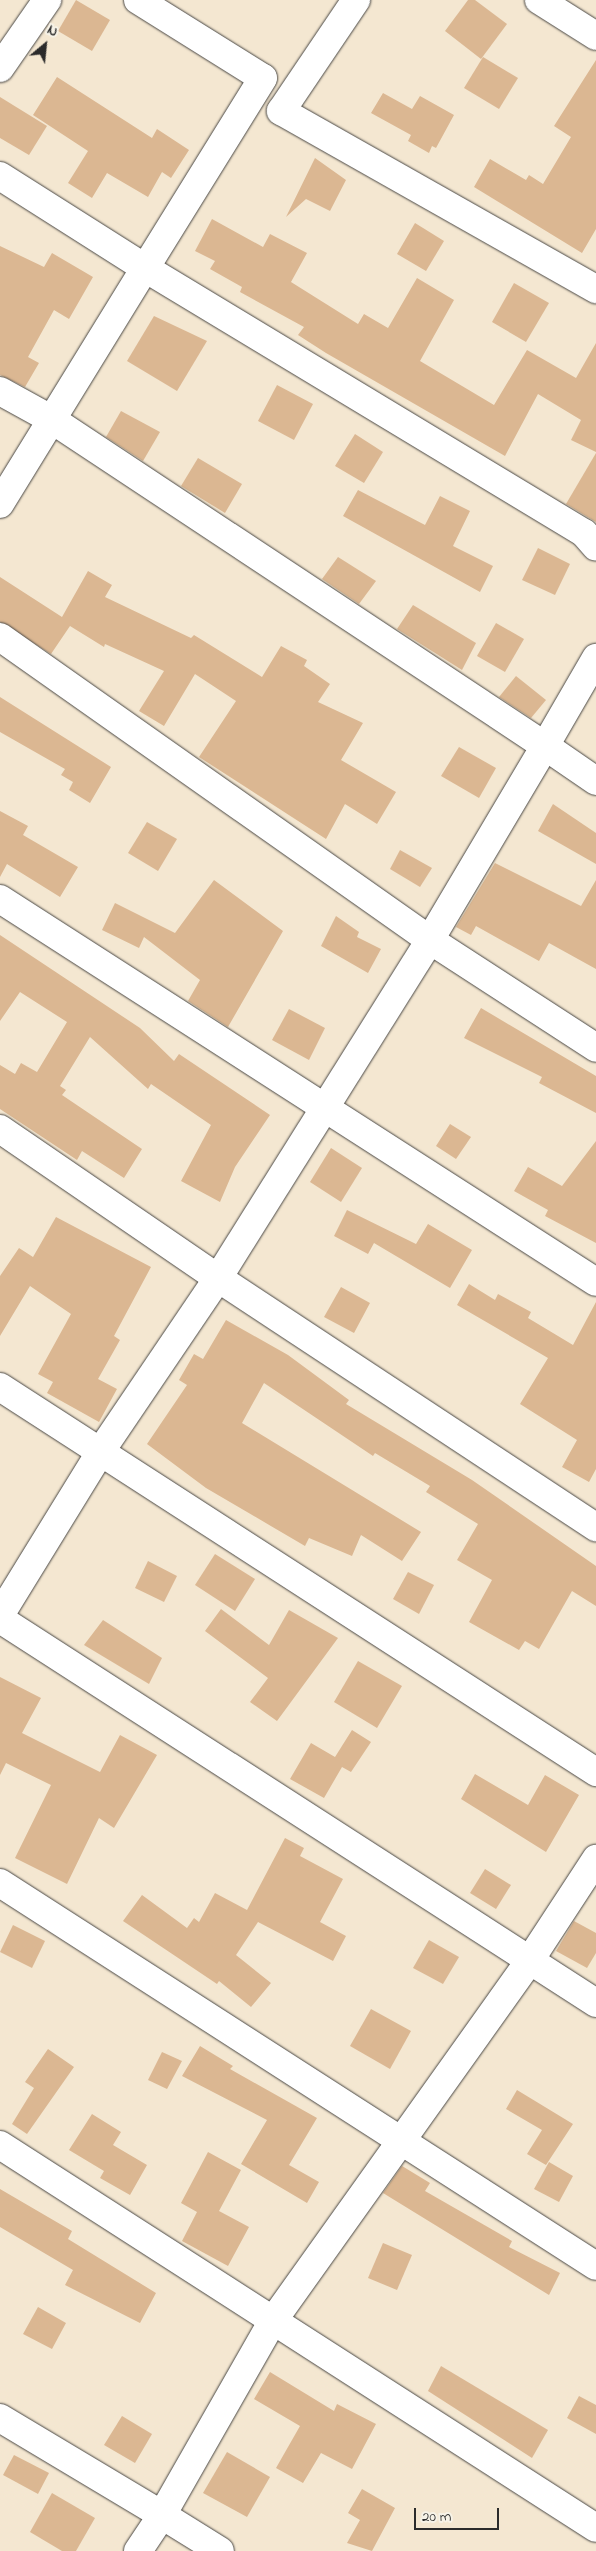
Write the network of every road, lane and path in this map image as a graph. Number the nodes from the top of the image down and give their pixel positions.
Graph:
1 (47, 0) edge
2 (138, 0) edge
3 (356, 0) edge
4 (540, 0) edge
5 (596, 36) edge
6 (0, 68) edge
7 (263, 78) junction
8 (292, 95) junction
9 (0, 176) edge
10 (145, 268) junction
11 (596, 289) edge
12 (0, 391) edge
13 (51, 419) junction
14 (0, 504) edge
15 (596, 547) edge
16 (0, 637) edge
17 (596, 658) edge
18 (545, 746) junction
19 (596, 781) edge
20 (0, 899) edge
21 (430, 940) junction
22 (596, 1048) edge
23 (324, 1110) junction
24 (0, 1129) edge
25 (218, 1278) junction
26 (596, 1282) edge
27 (0, 1387) edge
28 (101, 1451) junction
29 (596, 1527) edge
30 (0, 1615) edge
31 (0, 1619) edge
32 (596, 1772) edge
33 (596, 1859) edge
34 (0, 1883) edge
35 (530, 1960) junction
36 (596, 2003) edge
37 (401, 2141) junction
38 (0, 2145) edge
39 (596, 2266) edge
40 (272, 2322) junction
41 (0, 2418) edge
42 (162, 2514) junction
43 (596, 2528) edge
44 (138, 2551) edge
45 (220, 2551) edge

1 - 6 street
2 - 7 street
3 - 8 street
4 - 5 street
7 - 8 street
7 - 10 street
8 - 11 street
9 - 10 street
10 - 13 street
10 - 15 street
12 - 13 street
13 - 14 street
13 - 18 street
16 - 21 street
17 - 18 street
18 - 19 street
18 - 21 street
20 - 23 street
21 - 22 street
21 - 23 street
23 - 25 street
23 - 26 street
24 - 25 street
25 - 28 street
25 - 29 street
27 - 28 street
28 - 30 street
28 - 32 street
31 - 35 street
33 - 35 street
34 - 37 street
35 - 36 street
35 - 37 street
37 - 39 street
37 - 40 street
38 - 40 street
40 - 42 street
40 - 43 street
41 - 42 street
42 - 44 street
42 - 45 street

